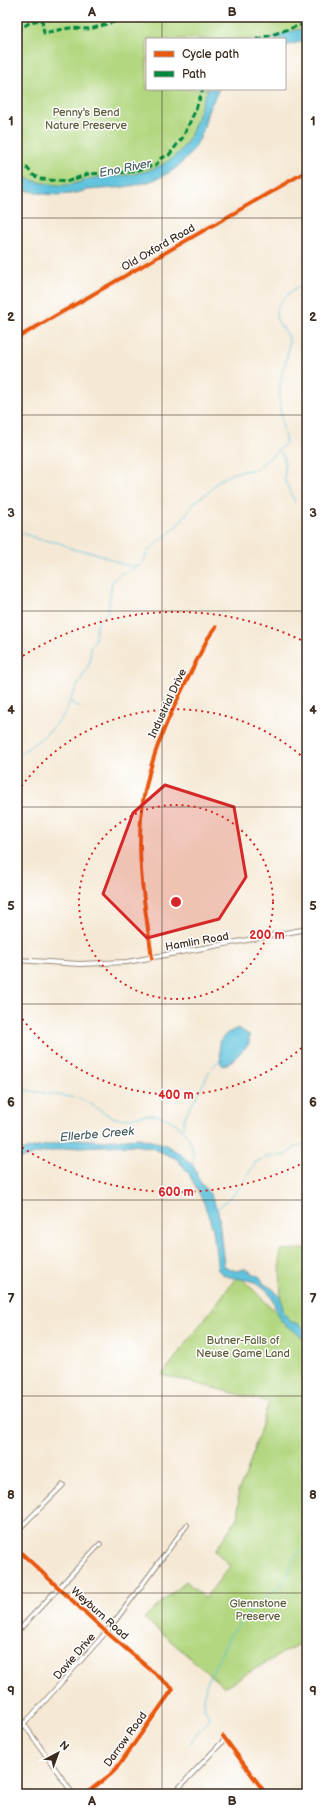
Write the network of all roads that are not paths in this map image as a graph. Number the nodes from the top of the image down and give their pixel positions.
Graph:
1 (307, 171) edge
2 (17, 337) edge
3 (216, 627) dead end
4 (307, 929) edge
5 (152, 958) junction
6 (17, 960) edge
7 (63, 1485) dead end
8 (187, 1525) dead end
9 (17, 1531) edge
10 (100, 1544) dead end
11 (17, 1549) edge
12 (59, 1588) junction
13 (17, 1632) edge
14 (107, 1632) junction
15 (173, 1689) joint
16 (17, 1714) edge
17 (24, 1724) junction
18 (17, 1732) edge
19 (73, 1794) edge
20 (85, 1794) edge
21 (173, 1794) edge
22 (266, 1794) edge

1 - 2 street, Old Oxford Road
3 - 5 street, Industrial Drive
4 - 5 street, Hamlin Road
5 - 6 street, Hamlin Road
7 - 9 street
8 - 14 street, Davie Drive
10 - 12 street
11 - 12 street, Weyburn Road
12 - 13 street
12 - 14 street, Weyburn Road
14 - 15 street, Weyburn Road
14 - 17 street, Davie Drive
15 - 20 street, Darrow Road
16 - 17 street
17 - 18 street, Davie Drive
17 - 19 street
21 - 22 street

